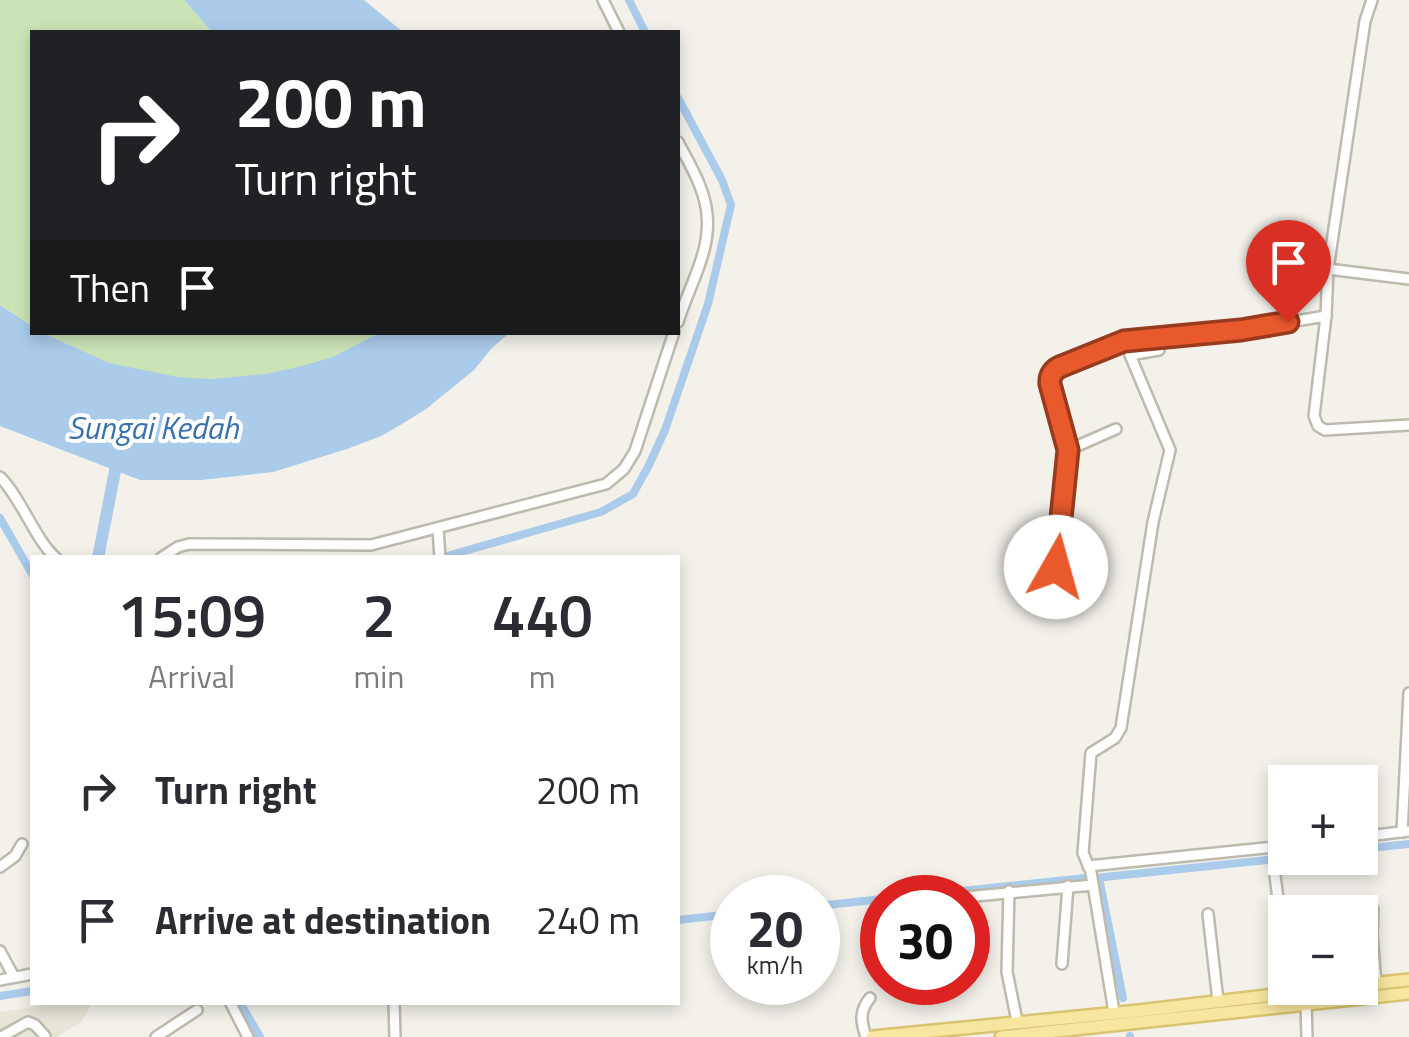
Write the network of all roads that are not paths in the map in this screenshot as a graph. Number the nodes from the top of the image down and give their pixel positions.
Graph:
1 (603, 0) edge
2 (1372, 0) edge
3 (618, 30) edge
4 (680, 146) edge
5 (1328, 268) junction
6 (1409, 279) edge
7 (680, 316) edge
8 (1326, 316) junction
9 (673, 335) edge
10 (1159, 350) dead end
11 (1409, 425) edge
12 (1116, 429) dead end
13 (1068, 450) junction
14 (0, 477) edge
15 (438, 528) junction
16 (53, 555) edge
17 (164, 555) edge
18 (439, 555) edge
19 (1056, 567) dead end
20 (1409, 694) edge
21 (1406, 832) edge
22 (1378, 835) edge
23 (22, 844) dead end
24 (1268, 849) edge
25 (0, 867) edge
26 (1275, 875) dead end
27 (1091, 876) junction
28 (1068, 886) junction
29 (1010, 891) junction
30 (990, 894) edge
31 (1277, 895) edge
32 (1208, 914) dead end
33 (0, 951) edge
34 (1062, 964) dead end
35 (30, 974) edge
36 (14, 977) junction
37 (0, 980) edge
38 (1409, 980) edge
39 (1378, 983) edge
40 (1268, 993) edge
41 (1409, 993) edge
42 (1378, 996) edge
43 (1218, 1000) junction
44 (232, 1005) edge
45 (394, 1005) edge
46 (864, 1005) edge
47 (1292, 1005) edge
48 (1306, 1005) edge
49 (197, 1010) dead end
50 (1137, 1016) junction
51 (1017, 1021) junction
52 (1118, 1022) edge
53 (1091, 1032) edge
54 (45, 1036) edge
55 (1, 1037) edge
56 (156, 1037) edge
57 (248, 1037) edge
58 (395, 1037) edge
59 (869, 1037) edge
60 (1001, 1037) edge
61 (1307, 1037) edge

1 - 3 street
2 - 5 street
4 - 7 street
5 - 6 street
5 - 8 street
8 - 11 street
8 - 13 street
9 - 15 street
10 - 27 street
12 - 13 street
13 - 19 street
14 - 16 street
15 - 17 street
15 - 18 street
20 - 21 street
21 - 22 street
23 - 25 street
24 - 27 street
26 - 31 street
27 - 28 street
27 - 52 street
28 - 29 street
28 - 34 street
29 - 30 street
29 - 51 street
32 - 43 street
33 - 36 street
35 - 36 street
36 - 37 street
38 - 39 main road
40 - 43 main road
41 - 42 main road
43 - 50 main road
44 - 57 street
45 - 58 street
46 - 59 street
47 - 50 main road
48 - 61 street
49 - 56 street
50 - 52 main road
51 - 52 main road
51 - 59 main road
52 - 53 main road
53 - 60 main road
54 - 55 street

